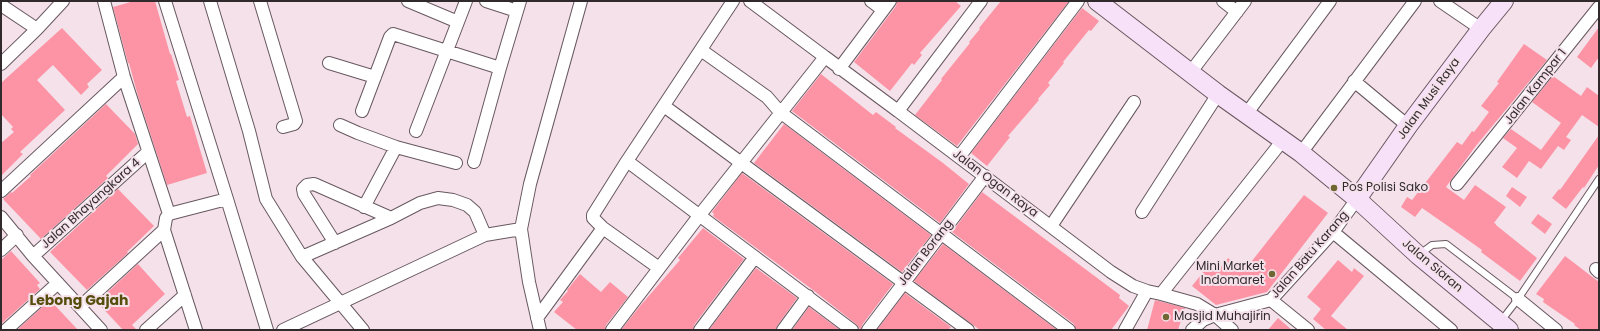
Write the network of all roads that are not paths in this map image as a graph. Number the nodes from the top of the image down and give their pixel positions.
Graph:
1 (63, 1) edge
2 (104, 1) edge
3 (165, 1) edge
4 (210, 1) edge
5 (260, 1) edge
6 (408, 1) edge
7 (466, 1) edge
8 (486, 1) edge
9 (581, 1) edge
10 (733, 1) edge
11 (750, 1) edge
12 (871, 1) edge
13 (981, 1) edge
14 (1078, 1) edge
15 (1097, 1) edge
16 (1223, 1) edge
17 (1245, 1) edge
18 (1330, 1) edge
19 (1415, 1) edge
20 (1440, 1) edge
21 (1504, 1) edge
22 (1, 5) edge
23 (519, 6) edge
24 (887, 6) edge
25 (1599, 8) edge
26 (1237, 12) junction
27 (458, 22) junction
28 (37, 29) junction
29 (1481, 29) junction
30 (701, 50) junction
31 (448, 51) junction
32 (825, 57) junction
33 (329, 63) dead end
34 (1, 64) edge
35 (500, 68) junction
36 (839, 69) junction
37 (1190, 73) junction
38 (375, 76) junction
39 (124, 77) junction
40 (1354, 82) junction
41 (1218, 94) junction
42 (1134, 102) dead end
43 (664, 106) junction
44 (362, 111) dead end
45 (898, 111) junction
46 (780, 112) junction
47 (1246, 113) junction
48 (340, 125) dead end
49 (1408, 126) junction
50 (283, 127) dead end
51 (416, 131) dead end
52 (1283, 140) junction
53 (396, 146) junction
54 (148, 152) junction
55 (1301, 153) junction
56 (959, 157) junction
57 (627, 161) junction
58 (474, 162) dead end
59 (742, 162) junction
60 (456, 163) dead end
61 (985, 176) junction
62 (1599, 179) edge
63 (1457, 184) dead end
64 (1, 191) edge
65 (227, 199) junction
66 (1357, 199) junction
67 (364, 207) junction
68 (1142, 212) dead end
69 (169, 214) junction
70 (699, 216) junction
71 (1, 217) edge
72 (391, 218) junction
73 (1051, 226) junction
74 (604, 228) junction
75 (521, 229) junction
76 (164, 230) junction
77 (1332, 232) junction
78 (942, 233) junction
79 (485, 234) junction
80 (17, 235) junction
81 (335, 243) junction
82 (1, 250) edge
83 (1418, 255) junction
84 (34, 256) junction
85 (302, 257) junction
86 (755, 257) junction
87 (659, 268) junction
88 (58, 283) junction
89 (904, 283) junction
90 (1147, 291) junction
91 (1161, 294) junction
92 (185, 295) junction
93 (808, 296) junction
94 (1518, 299) junction
95 (1271, 300) junction
96 (340, 302) junction
97 (80, 307) junction
98 (1215, 315) junction
99 (536, 318) junction
100 (94, 328) edge
101 (1501, 328) edge
102 (6, 330) edge
103 (146, 330) edge
104 (196, 330) edge
105 (267, 330) edge
106 (283, 330) edge
107 (362, 330) edge
108 (540, 330) edge
109 (612, 330) edge
110 (700, 330) edge
111 (783, 330) edge
112 (852, 330) edge
113 (868, 330) edge
114 (968, 330) edge
115 (1070, 330) edge
116 (1125, 330) edge
117 (1192, 330) edge
118 (1232, 330) edge
119 (1308, 330) edge
120 (1451, 330) edge
121 (1556, 330) edge

1 - 28 street
2 - 39 street
3 - 65 street
4 - 85 street
5 - 50 street
6 - 27 street
7 - 27 street
8 - 23 street
9 - 75 street
10 - 30 street
11 - 32 street, Jalan Ogan Raya
12 - 24 street
13 - 45 street
14 - 56 street
15 - 37 street, Jalan Siaran
16 - 26 street
17 - 26 street
18 - 47 street
19 - 40 street
20 - 29 street
21 - 29 street, Jalan Musi Raya
22 - 28 street
23 - 35 street
24 - 36 street
25 - 63 street, Jalan Kampar 1
26 - 37 street
27 - 31 street
28 - 34 street
29 - 49 street, Jalan Musi Raya
30 - 43 street
30 - 46 street
31 - 35 street
31 - 38 street
31 - 51 street
32 - 36 street, Jalan Ogan Raya
32 - 46 street
33 - 38 street
35 - 58 street
36 - 45 street, Jalan Ogan Raya
37 - 41 street, Jalan Siaran
38 - 44 street
39 - 54 street
39 - 64 street
40 - 49 street
40 - 55 street
41 - 47 street, Jalan Siaran
41 - 68 street
42 - 73 street
43 - 57 street
43 - 59 street
45 - 56 street, Jalan Ogan Raya
46 - 59 street
46 - 78 street
47 - 52 street, Jalan Siaran
48 - 53 street
49 - 66 street, Jalan Musi Raya
52 - 55 street, Jalan Siaran
52 - 91 street
53 - 60 street
53 - 67 street
54 - 69 street
54 - 84 street, Jalan Bhayangkara 4
55 - 66 street, Jalan Siaran
56 - 61 street, Jalan Ogan Raya
57 - 70 street
57 - 74 street
59 - 70 street
59 - 89 street
61 - 73 street, Jalan Ogan Raya
61 - 78 street, Jalan Borang
62 - 94 lane
65 - 69 street
65 - 105 street
66 - 77 street, Jalan Batu Karang
66 - 83 street, Jalan Siaran
67 - 72 street
67 - 81 street
69 - 76 street
70 - 86 street
70 - 87 street
71 - 80 street
72 - 79 street
72 - 81 street
73 - 90 street, Jalan Ogan Raya
74 - 87 street
74 - 99 street
75 - 79 street
75 - 99 street
76 - 92 street
76 - 97 street
77 - 95 street, Jalan Batu Karang
77 - 120 street
78 - 89 street, Jalan Borang
78 - 115 street
79 - 96 street
80 - 82 street
80 - 84 street
81 - 85 street
83 - 94 lane
83 - 101 street, Jalan Siaran
84 - 88 street
85 - 96 street
86 - 93 street
86 - 110 street
87 - 109 street
88 - 97 street
88 - 102 street
89 - 113 street, Jalan Borang
89 - 114 street
90 - 91 street, Jalan Ogan Raya
90 - 116 street
91 - 98 street, Jalan Ogan Raya
92 - 103 street
92 - 104 street
93 - 111 street
93 - 112 street
94 - 101 lane
94 - 121 street
95 - 98 street, Jalan Batu Karang
95 - 119 street
96 - 106 street
96 - 107 street
97 - 100 street
98 - 117 street, Jalan Batu Karang
98 - 118 street, Jalan Ogan Raya
99 - 108 street

